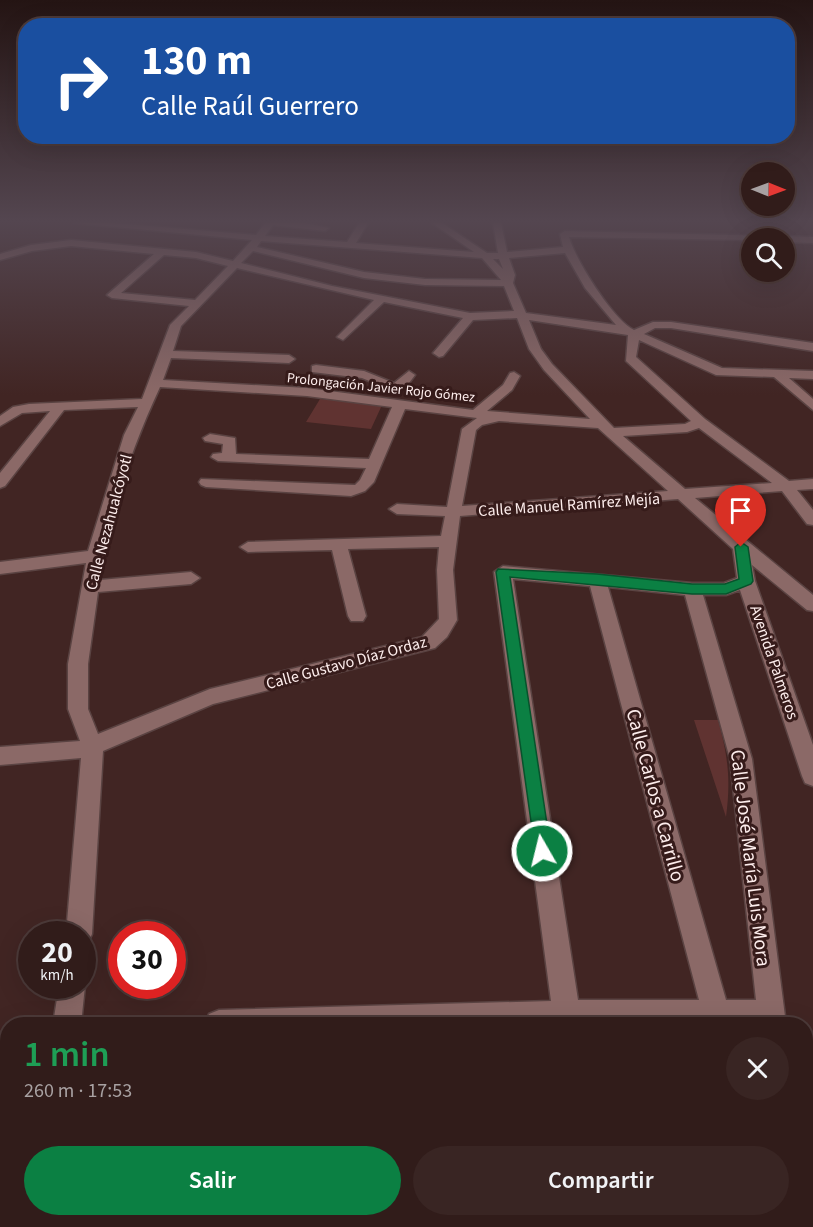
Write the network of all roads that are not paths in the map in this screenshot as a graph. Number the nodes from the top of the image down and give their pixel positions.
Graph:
1 (128, 280) edge
2 (218, 280) edge
3 (305, 280) edge
4 (410, 280) edge
5 (506, 280) edge
6 (590, 280) edge
7 (508, 283) junction
8 (381, 299) junction
9 (195, 303) junction
10 (519, 315) junction
11 (470, 316) junction
12 (630, 332) junction
13 (343, 337) dead end
14 (660, 346) junction
15 (813, 347) edge
16 (439, 353) dead end
17 (630, 353) junction
18 (165, 354) junction
19 (289, 359) dead end
20 (776, 373) junction
21 (409, 375) dead end
22 (813, 375) edge
23 (514, 376) dead end
24 (156, 383) junction
25 (307, 392) junction
26 (146, 403) junction
27 (400, 404) junction
28 (813, 406) edge
29 (60, 407) junction
30 (477, 413) junction
31 (499, 417) junction
32 (0, 422) edge
33 (700, 422) junction
34 (607, 428) junction
35 (210, 438) dead end
36 (375, 464) junction
37 (206, 482) dead end
38 (0, 483) edge
39 (813, 484) edge
40 (786, 486) junction
41 (685, 495) junction
42 (397, 509) dead end
43 (454, 512) junction
44 (813, 520) edge
45 (448, 541) junction
46 (339, 545) junction
47 (248, 547) dead end
48 (741, 547) junction
49 (95, 556) junction
50 (0, 568) edge
51 (191, 578) dead end
52 (597, 579) junction
53 (746, 581) junction
54 (89, 587) junction
55 (692, 589) junction
56 (813, 605) edge
57 (357, 616) dead end
58 (93, 746) junction
59 (0, 756) edge
60 (813, 776) edge
61 (80, 921) edge
62 (70, 999) edge
63 (716, 1012) junction
64 (566, 1014) junction
65 (68, 1017) edge
66 (462, 1017) edge
67 (755, 1017) edge
68 (771, 1017) edge

1 - 9 street
2 - 9 street, Calle Nezahualcóyotl
3 - 8 street
4 - 7 street
5 - 7 street
6 - 12 street
7 - 10 street
8 - 11 street
8 - 13 street
9 - 18 street, Calle Nezahualcóyotl
10 - 11 street
10 - 12 street
10 - 34 street
11 - 16 street
12 - 14 street
12 - 15 street
12 - 17 street
14 - 17 street
14 - 20 street
17 - 33 street
18 - 19 street
18 - 24 street, Calle Nezahualcóyotl
20 - 22 street
20 - 28 street
21 - 25 street
23 - 30 street
24 - 25 street, Prolongación Javier Rojo Gómez
24 - 26 street, Calle Nezahualcóyotl
25 - 27 street, Prolongación Javier Rojo Gómez
26 - 29 street
26 - 49 street, Calle Nezahualcóyotl
27 - 30 street, Prolongación Javier Rojo Gómez
27 - 36 street
29 - 32 street
29 - 38 street
30 - 31 street, Prolongación Javier Rojo Gómez
31 - 34 street, Prolongación Javier Rojo Gómez
31 - 43 street, Calle Gustavo Díaz Ordaz
33 - 34 street, Prolongación Javier Rojo Gómez
33 - 40 street
34 - 41 street
35 - 36 street
36 - 37 street
39 - 40 street, Calle Manuel Ramírez Mejía
40 - 41 street, Calle Manuel Ramírez Mejía
40 - 44 street
41 - 43 street, Calle Manuel Ramírez Mejía
41 - 48 street
42 - 43 street, Calle Manuel Ramírez Mejía
43 - 45 street, Calle Gustavo Díaz Ordaz
45 - 46 street
45 - 58 street, Calle Gustavo Díaz Ordaz
46 - 47 street
46 - 57 street
48 - 53 street, Avenida Palmeros
48 - 56 street
49 - 50 street
49 - 54 street, Calle Nezahualcóyotl
51 - 54 street
52 - 55 street
52 - 63 street, Calle Carlos a Carrillo
52 - 64 street
53 - 55 street
53 - 60 street, Avenida Palmeros
54 - 58 street, Calle Nezahualcóyotl
55 - 68 street, Calle José María Luis Mora
58 - 59 street, Calle Gustavo Díaz Ordaz
58 - 61 street, Calle Nezahualcóyotl
62 - 65 street
63 - 64 street
63 - 67 street
64 - 66 street

